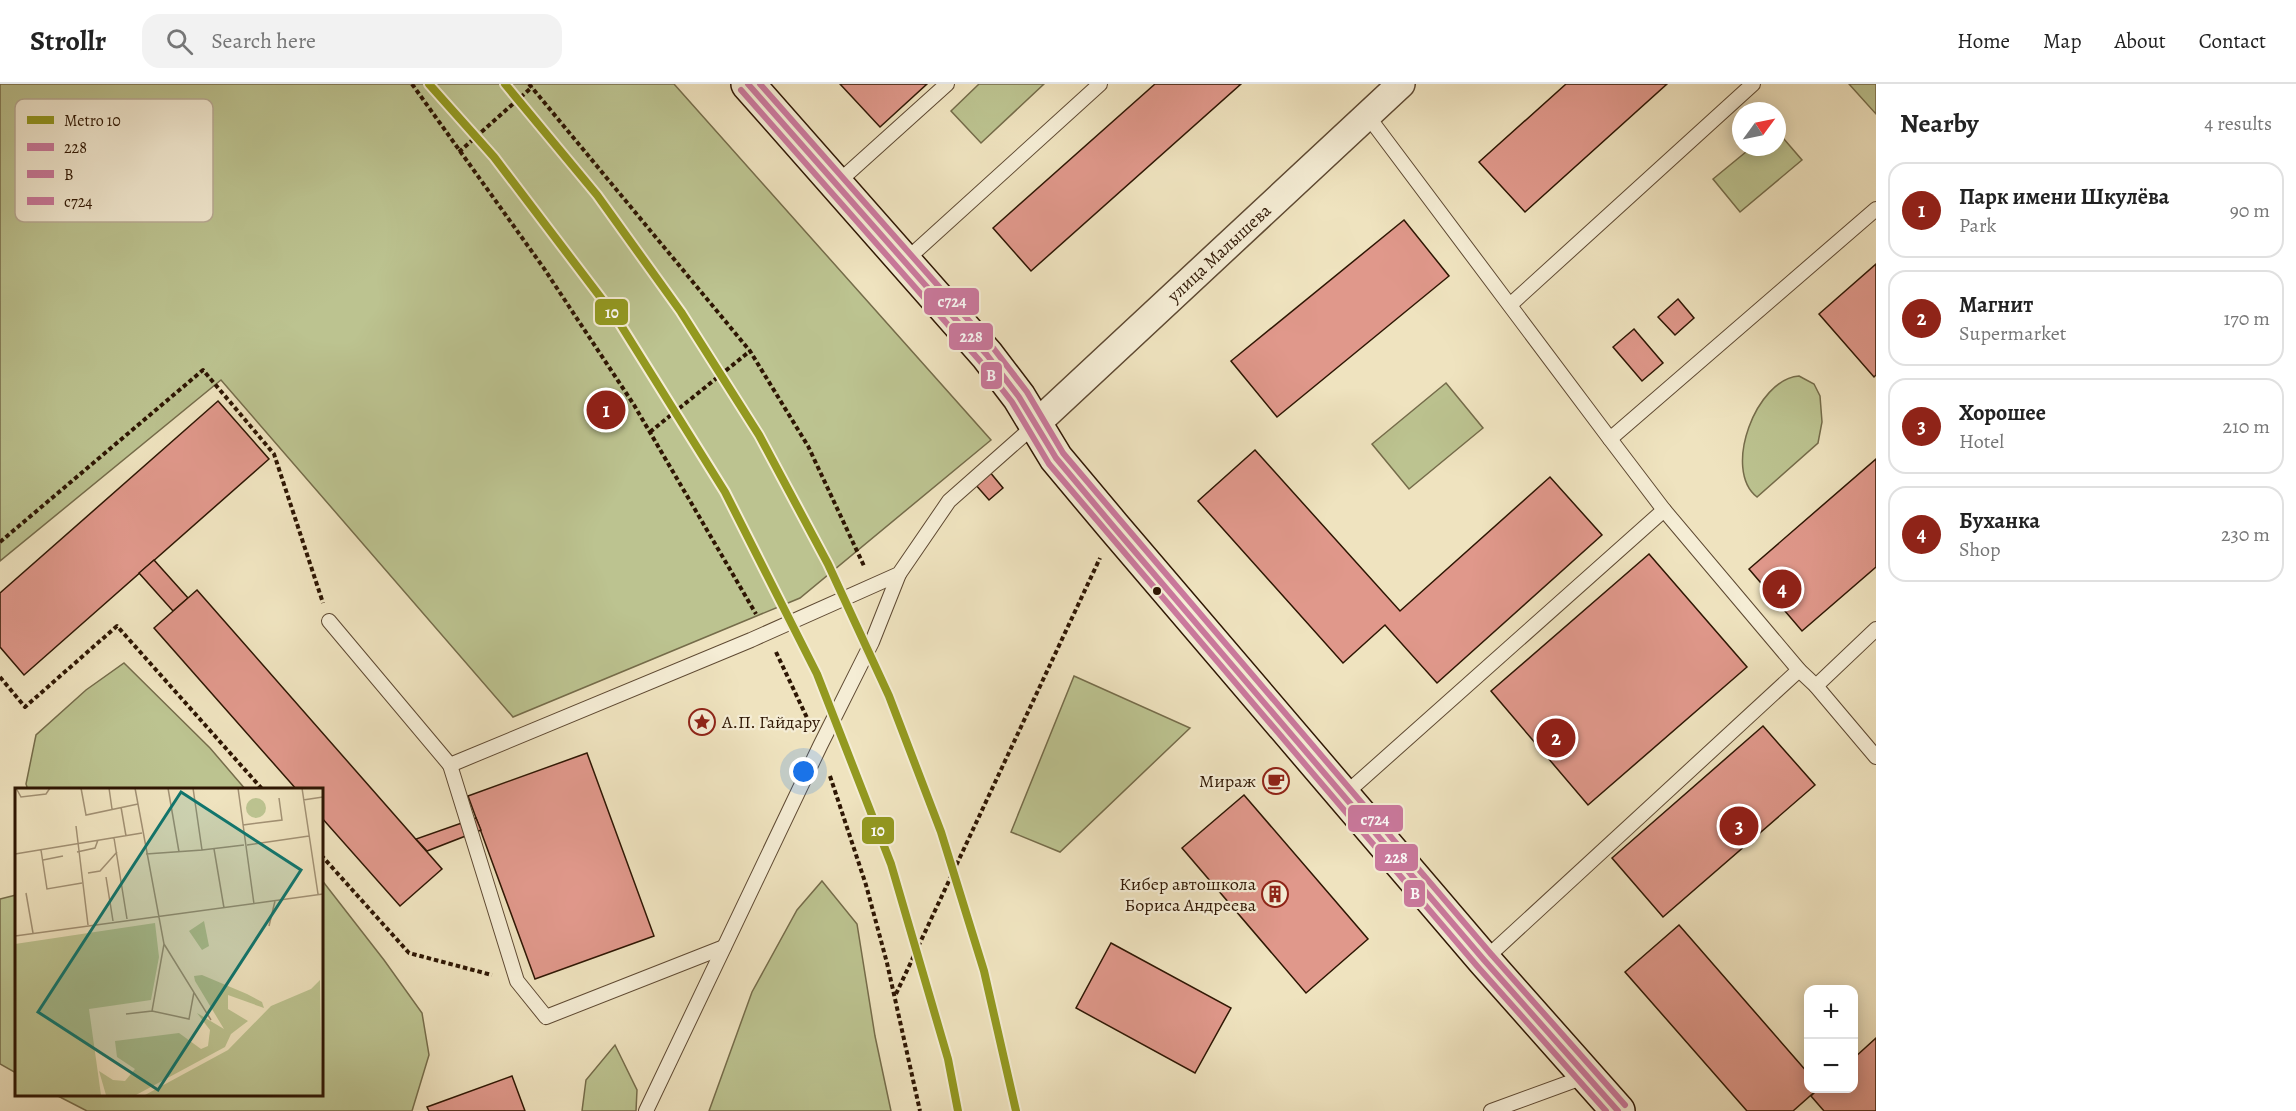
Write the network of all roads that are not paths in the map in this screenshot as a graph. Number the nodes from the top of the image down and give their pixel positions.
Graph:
1 (748, 84) edge
2 (947, 84) edge
3 (1100, 84) edge
4 (1401, 84) edge
5 (1753, 84) edge
6 (1367, 115) junction
7 (836, 184) junction
8 (1876, 208) edge
9 (905, 261) junction
10 (1510, 305) junction
11 (1037, 423) junction
12 (1610, 439) junction
13 (1664, 510) junction
14 (899, 574) junction
15 (329, 621) road end
16 (1876, 629) edge
17 (1799, 670) junction
18 (1816, 686) junction
19 (1876, 757) edge
20 (450, 765) junction
21 (1344, 795) junction
22 (724, 947) junction
23 (1484, 960) junction
24 (1587, 1076) junction
25 (646, 1111) edge
26 (1491, 1111) edge
27 (1618, 1111) edge

1 - 7 street
2 - 7 lane
3 - 9 lane
4 - 6 street, улица Малышева
5 - 10 lane
6 - 10 lane
6 - 11 street, улица Малышева
7 - 9 street
8 - 12 lane
9 - 11 street
10 - 12 lane
11 - 14 lane
11 - 21 street
12 - 13 lane
13 - 17 lane
13 - 21 lane
14 - 20 lane
14 - 22 lane
15 - 20 lane
16 - 18 lane
17 - 18 lane
17 - 23 lane
18 - 19 lane
20 - 22 lane
21 - 23 street
22 - 25 lane
23 - 24 street
24 - 26 lane
24 - 27 street

